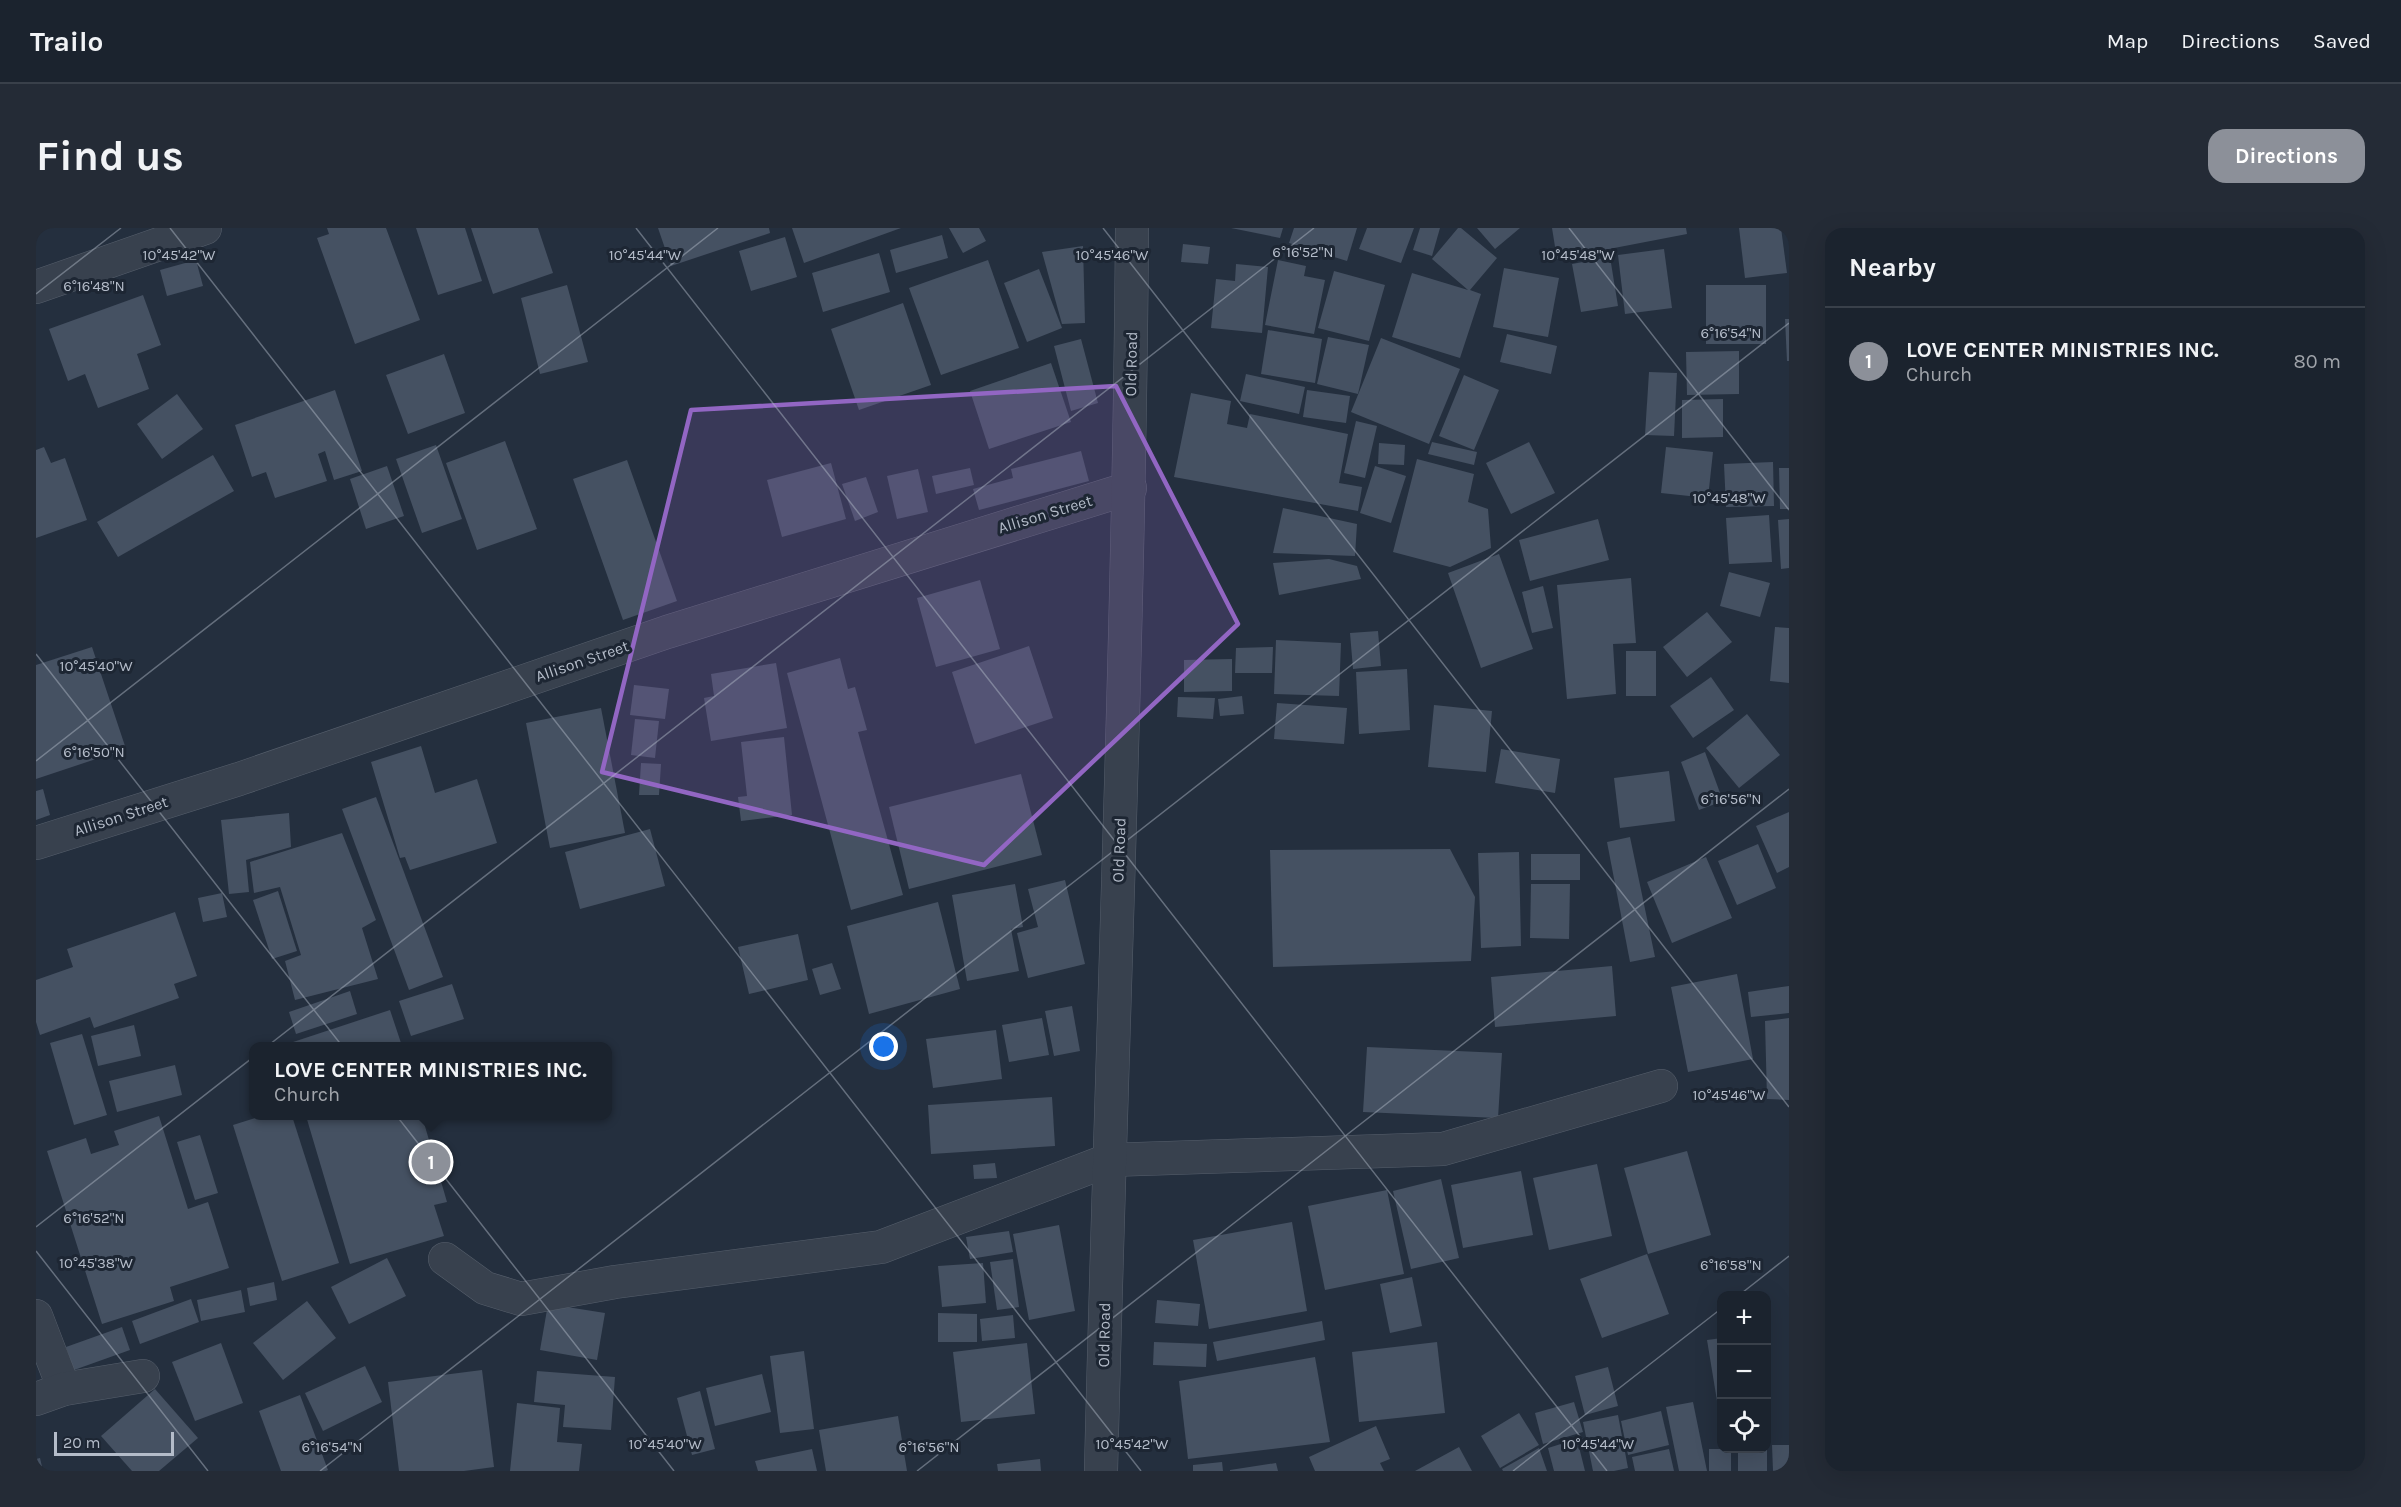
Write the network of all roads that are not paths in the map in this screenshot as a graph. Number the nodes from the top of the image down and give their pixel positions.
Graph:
1 (205, 228) edge
2 (1132, 228) edge
3 (38, 281) edge
4 (1130, 488) junction
5 (36, 843) edge
6 (1661, 1086) dead end
7 (1109, 1160) junction
8 (445, 1259) dead end
9 (36, 1316) edge
10 (143, 1376) dead end
11 (50, 1394) edge
12 (1101, 1471) edge

1 - 3 street
2 - 4 street, Old Road
4 - 5 street, Allison Street
4 - 7 street, Old Road
6 - 7 street
7 - 8 street
7 - 12 street, Old Road
9 - 11 street
10 - 11 street

